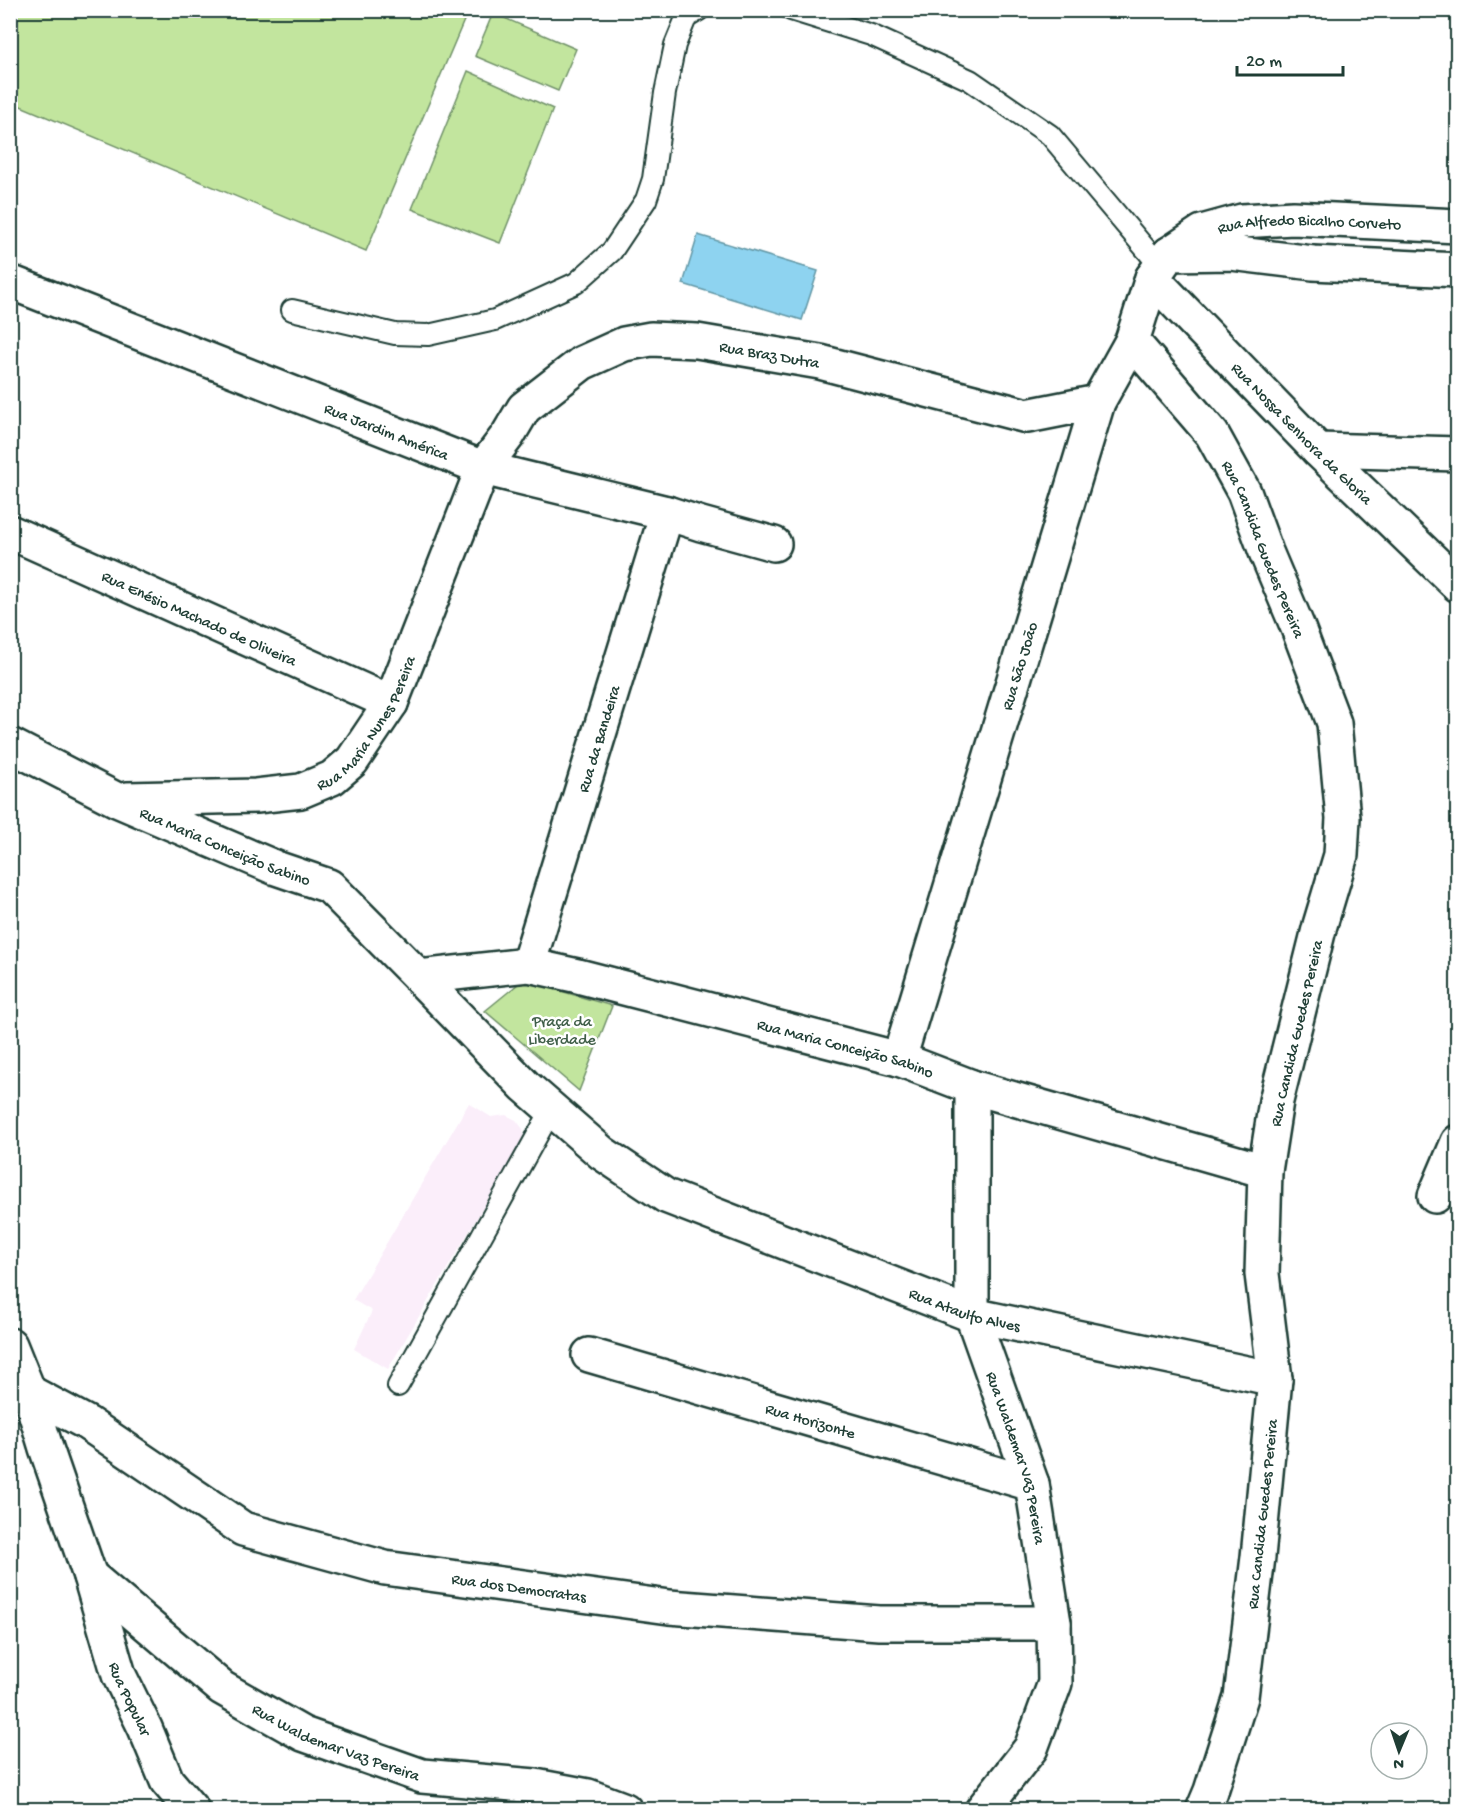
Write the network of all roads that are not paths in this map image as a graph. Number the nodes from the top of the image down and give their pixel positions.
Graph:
1 (699, 10) edge
2 (791, 10) edge
3 (1458, 226) edge
4 (1160, 266) junction
5 (1458, 270) edge
6 (10, 282) edge
7 (292, 310) dead end
8 (1132, 341) junction
9 (1098, 402) junction
10 (1318, 450) junction
11 (1458, 454) edge
12 (483, 468) junction
13 (668, 513) junction
14 (10, 532) edge
15 (774, 544) dead end
16 (1458, 585) edge
17 (391, 703) junction
18 (10, 745) edge
19 (117, 800) junction
20 (528, 965) junction
21 (419, 976) junction
22 (899, 1059) junction
23 (972, 1087) junction
24 (552, 1109) junction
25 (1458, 1142) edge
26 (1265, 1171) junction
27 (666, 1196) joint
28 (1435, 1196) dead end
29 (972, 1315) junction
30 (10, 1345) edge
31 (589, 1355) dead end
32 (1275, 1379) junction
33 (398, 1386) dead end
34 (29, 1392) junction
35 (1032, 1484) junction
36 (90, 1576) junction
37 (1054, 1623) junction
38 (192, 1809) edge
39 (625, 1809) edge
40 (982, 1809) edge
41 (1203, 1809) edge

1 - 7 lane
2 - 4 lane
3 - 4 street, Rua Alfredo Bicalho Corveto
4 - 5 street, Rua Alfredo Bicalho Corveto
4 - 8 street, Rua São João
4 - 10 street, Rua Nossa Senhora da Gloria
6 - 12 street, Rua Jardim América
8 - 9 street, Rua São João
8 - 26 street, Rua Candida Guedes Pereira
9 - 12 street, Rua Braz Dutra
9 - 22 street, Rua São João
10 - 11 street
10 - 16 street, Rua Nossa Senhora da Gloria
12 - 13 street, Rua Jardim América
12 - 17 street, Rua Maria Nunes Pereira
13 - 15 street, Rua Jardim América
13 - 20 street, Rua da Bandeira
14 - 17 street, Rua Enésio Machado de Oliveira
17 - 19 street, Rua Maria Nunes Pereira
18 - 19 street, Rua Maria Conceição Sabino
19 - 21 street, Rua Maria Conceição Sabino
20 - 21 street, Rua Maria Conceição Sabino
20 - 22 street, Rua Maria Conceição Sabino
21 - 24 street, Rua Maria Conceição Sabino
22 - 23 street, Rua Maria Conceição Sabino
23 - 26 street, Rua Maria Conceição Sabino
23 - 29 street, Rua Waldemar Vaz Pereira
24 - 27 street, Rua Maria Conceição Sabino
24 - 33 lane
25 - 28 street
26 - 32 street, Rua Candida Guedes Pereira
27 - 29 street, Rua Ataulfo Alves
29 - 32 street, Rua Ataulfo Alves
29 - 35 street, Rua Waldemar Vaz Pereira
30 - 34 street, Rua Popular
31 - 35 street, Rua Horizonte
32 - 41 street, Rua Candida Guedes Pereira
34 - 36 street, Rua Popular
34 - 37 street, Rua dos Democratas
35 - 37 street, Rua Waldemar Vaz Pereira
36 - 38 street, Rua Popular
36 - 39 street, Rua Waldemar Vaz Pereira
37 - 40 street, Rua Waldemar Vaz Pereira

